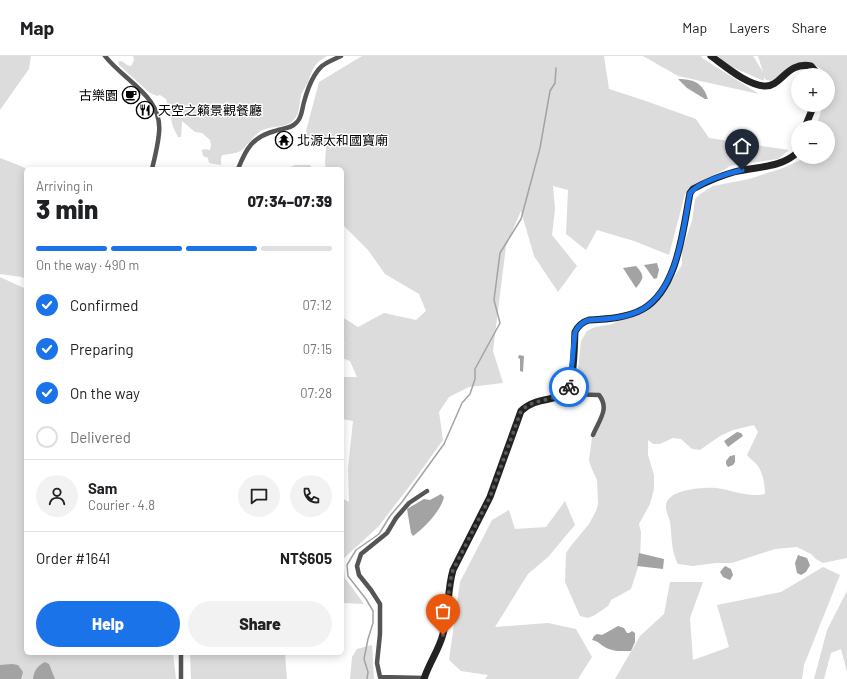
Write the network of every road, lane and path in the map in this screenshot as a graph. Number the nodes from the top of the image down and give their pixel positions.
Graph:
1 (105, 56) edge
2 (341, 56) edge
3 (711, 56) edge
4 (796, 68) edge
5 (813, 68) edge
6 (791, 70) edge
7 (791, 158) edge
8 (152, 167) edge
9 (239, 167) edge
10 (564, 394) junction
11 (593, 435) dead end
12 (427, 491) dead end
13 (181, 655) edge
14 (424, 678) edge
15 (181, 679) edge

1 - 8 street
2 - 9 street
3 - 6 street
4 - 5 street
7 - 10 street
10 - 11 street
10 - 14 street
12 - 14 street
13 - 15 street

